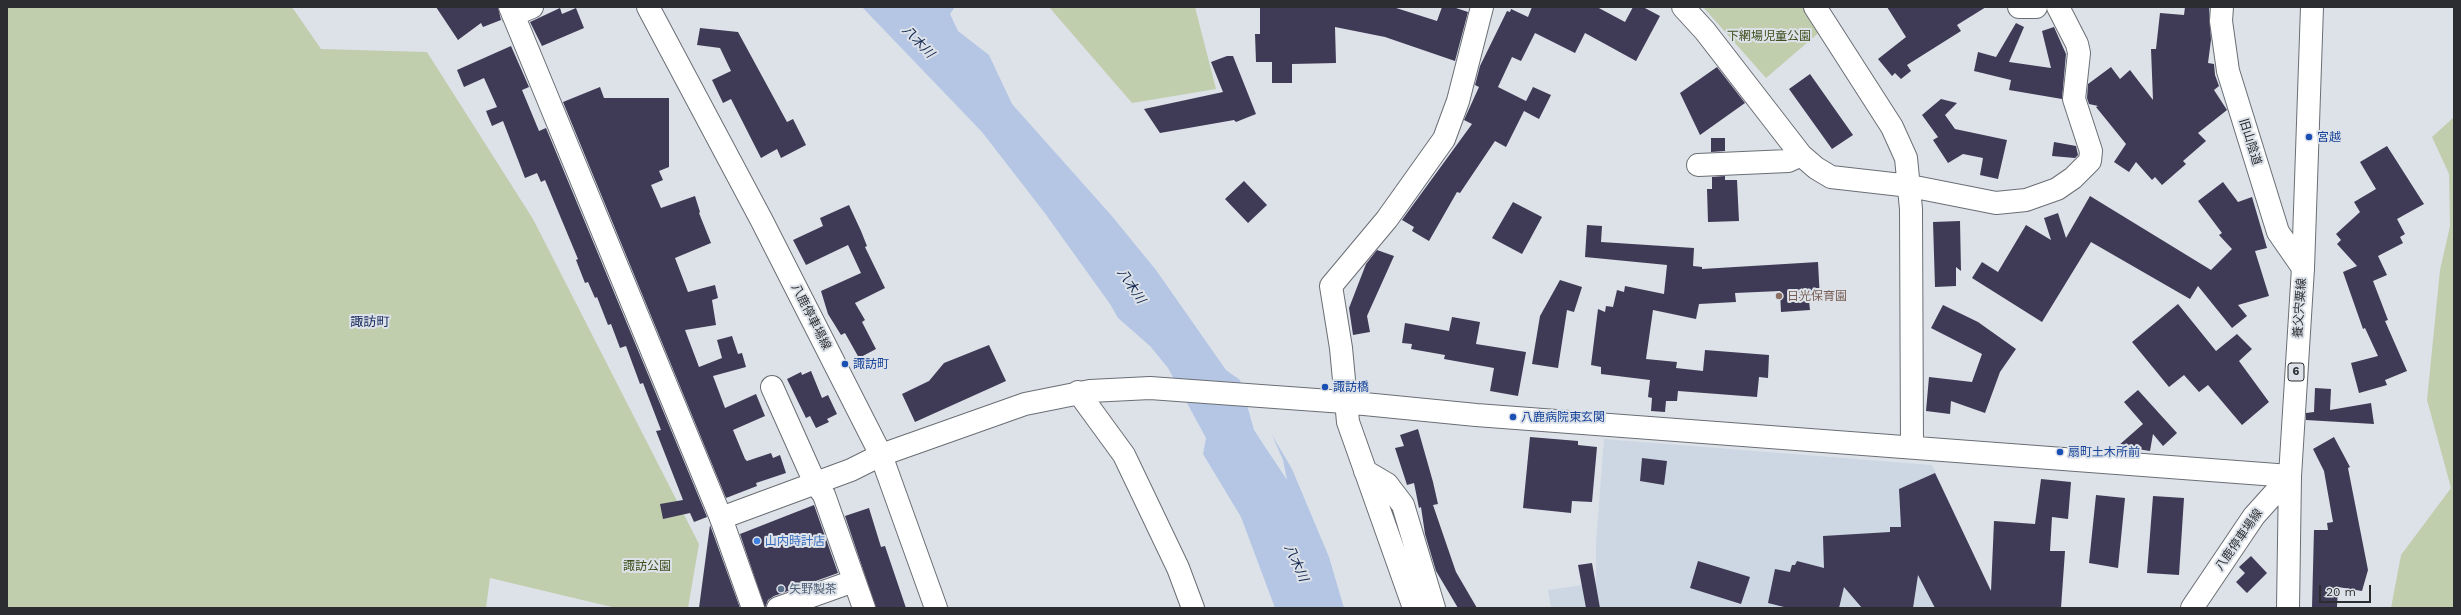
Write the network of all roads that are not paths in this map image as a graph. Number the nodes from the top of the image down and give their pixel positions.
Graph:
1 (648, 7) edge
2 (1482, 7) edge
3 (1683, 7) edge
4 (1815, 7) edge
5 (2019, 7) edge
6 (2036, 7) edge
7 (2058, 7) edge
8 (2222, 7) edge
9 (2312, 7) edge
10 (518, 10) edge
11 (1801, 155) junction
12 (1698, 165) dead end
13 (1910, 186) junction
14 (2302, 268) junction
15 (772, 387) dead end
16 (1084, 391) junction
17 (1344, 402) junction
18 (1912, 447) junction
19 (881, 455) junction
20 (1365, 471) junction
21 (2290, 476) junction
22 (815, 483) junction
23 (721, 518) junction
24 (854, 581) junction
25 (753, 608) edge
26 (778, 608) edge
27 (864, 608) edge
28 (936, 608) edge
29 (1193, 608) edge
30 (1414, 608) edge
31 (1434, 608) edge
32 (2192, 608) edge
33 (2288, 608) edge

1 - 19 street, 八鹿停車場線
2 - 17 street
3 - 11 street
4 - 13 street
5 - 6 street
7 - 13 street
8 - 14 street, 旧山陰道
9 - 14 street, 養父宍粟線 / 6
10 - 23 street
11 - 12 street
11 - 13 street
13 - 18 street
14 - 21 street, 養父宍粟線 / 6
15 - 22 street
16 - 17 street
16 - 19 street
16 - 29 street
17 - 18 street
17 - 20 street
18 - 21 street
19 - 22 street
19 - 28 street, 八鹿停車場線
20 - 30 street
20 - 31 street
21 - 32 street, 八鹿停車場線
21 - 33 street, 養父宍粟線 / 6
22 - 23 street
22 - 24 street
23 - 25 street
24 - 26 street
24 - 27 street

